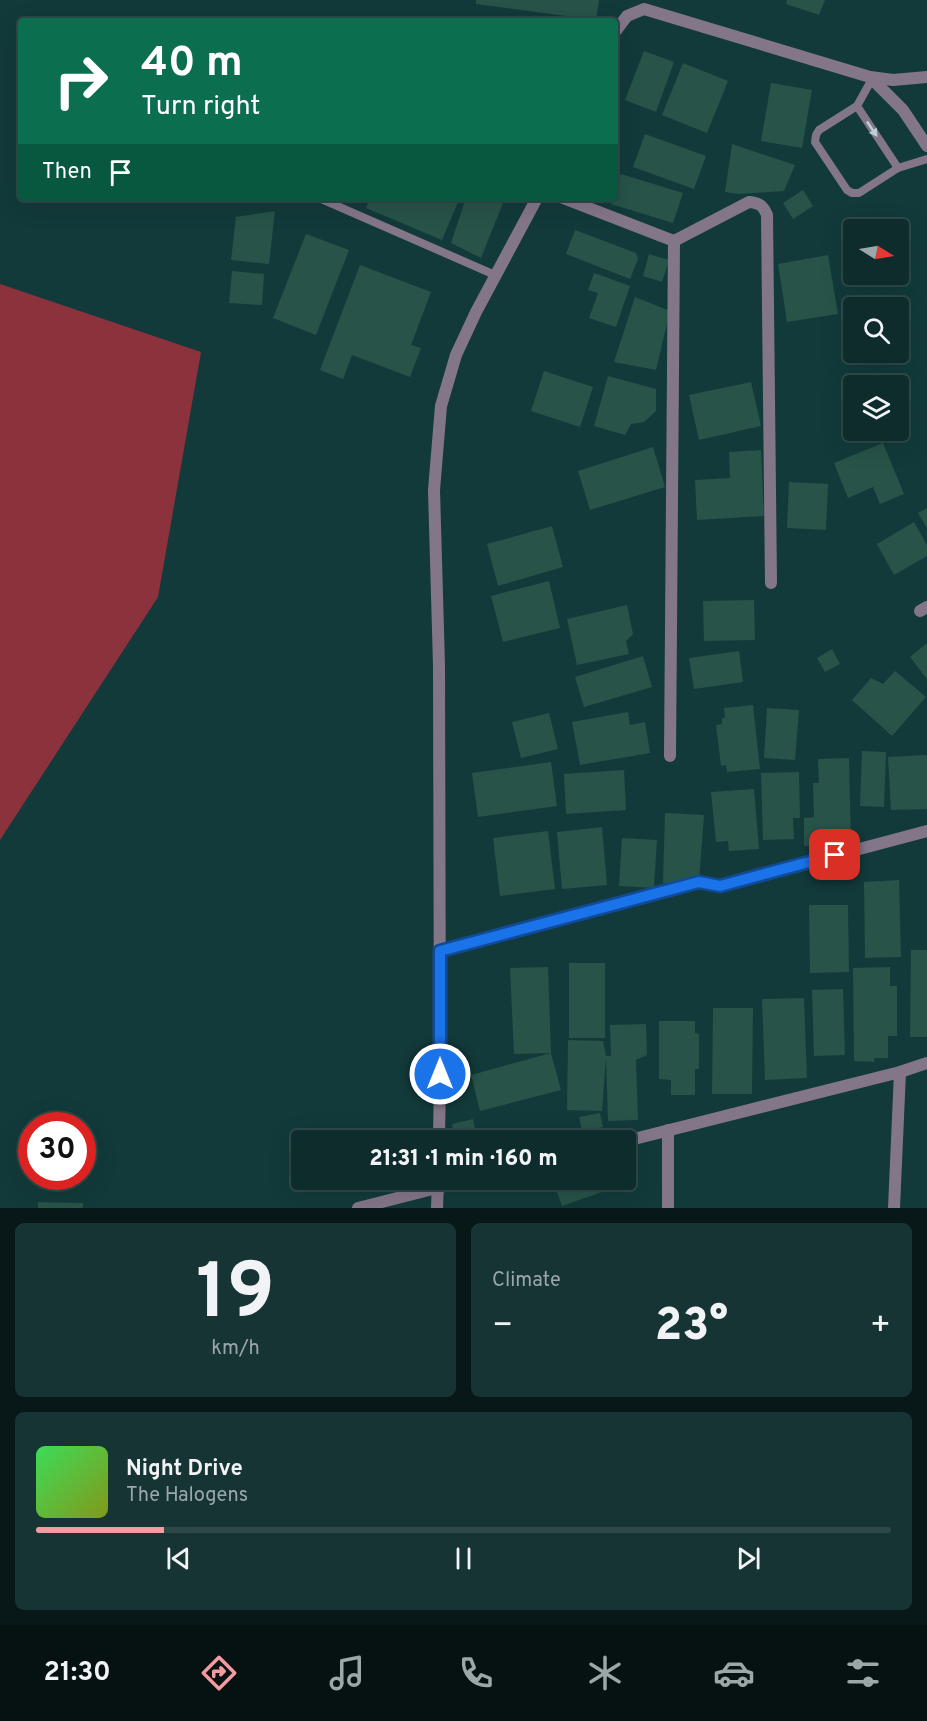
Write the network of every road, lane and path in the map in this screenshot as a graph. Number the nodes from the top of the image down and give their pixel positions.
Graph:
1 (641, 4) edge
2 (618, 28) edge
3 (927, 77) edge
4 (871, 78) junction
5 (857, 106) junction
6 (927, 146) edge
7 (927, 159) edge
8 (898, 168) junction
9 (326, 201) edge
10 (535, 201) edge
11 (571, 201) edge
12 (674, 241) junction
13 (495, 275) junction
14 (771, 583) dead end
15 (670, 756) dead end
16 (927, 831) edge
17 (440, 951) junction
18 (927, 1063) edge
19 (900, 1072) junction
20 (439, 1130) edge
21 (668, 1130) junction
22 (636, 1138) edge
23 (416, 1190) edge
24 (438, 1190) edge
25 (358, 1208) edge
26 (437, 1208) edge
27 (668, 1208) edge
28 (894, 1208) edge

1 - 2 street
1 - 4 street
3 - 4 street
4 - 5 lane
4 - 6 street
5 -> 8 lane
5 - 8 lane
7 - 8 lane
9 - 13 lane
10 - 13 street
11 - 12 street
12 - 14 street
12 - 15 street
13 - 17 street
16 - 17 street
17 - 20 street
18 - 19 street
19 - 21 street
19 - 28 street
21 - 22 street
21 - 27 street
23 - 25 street
24 - 26 street

